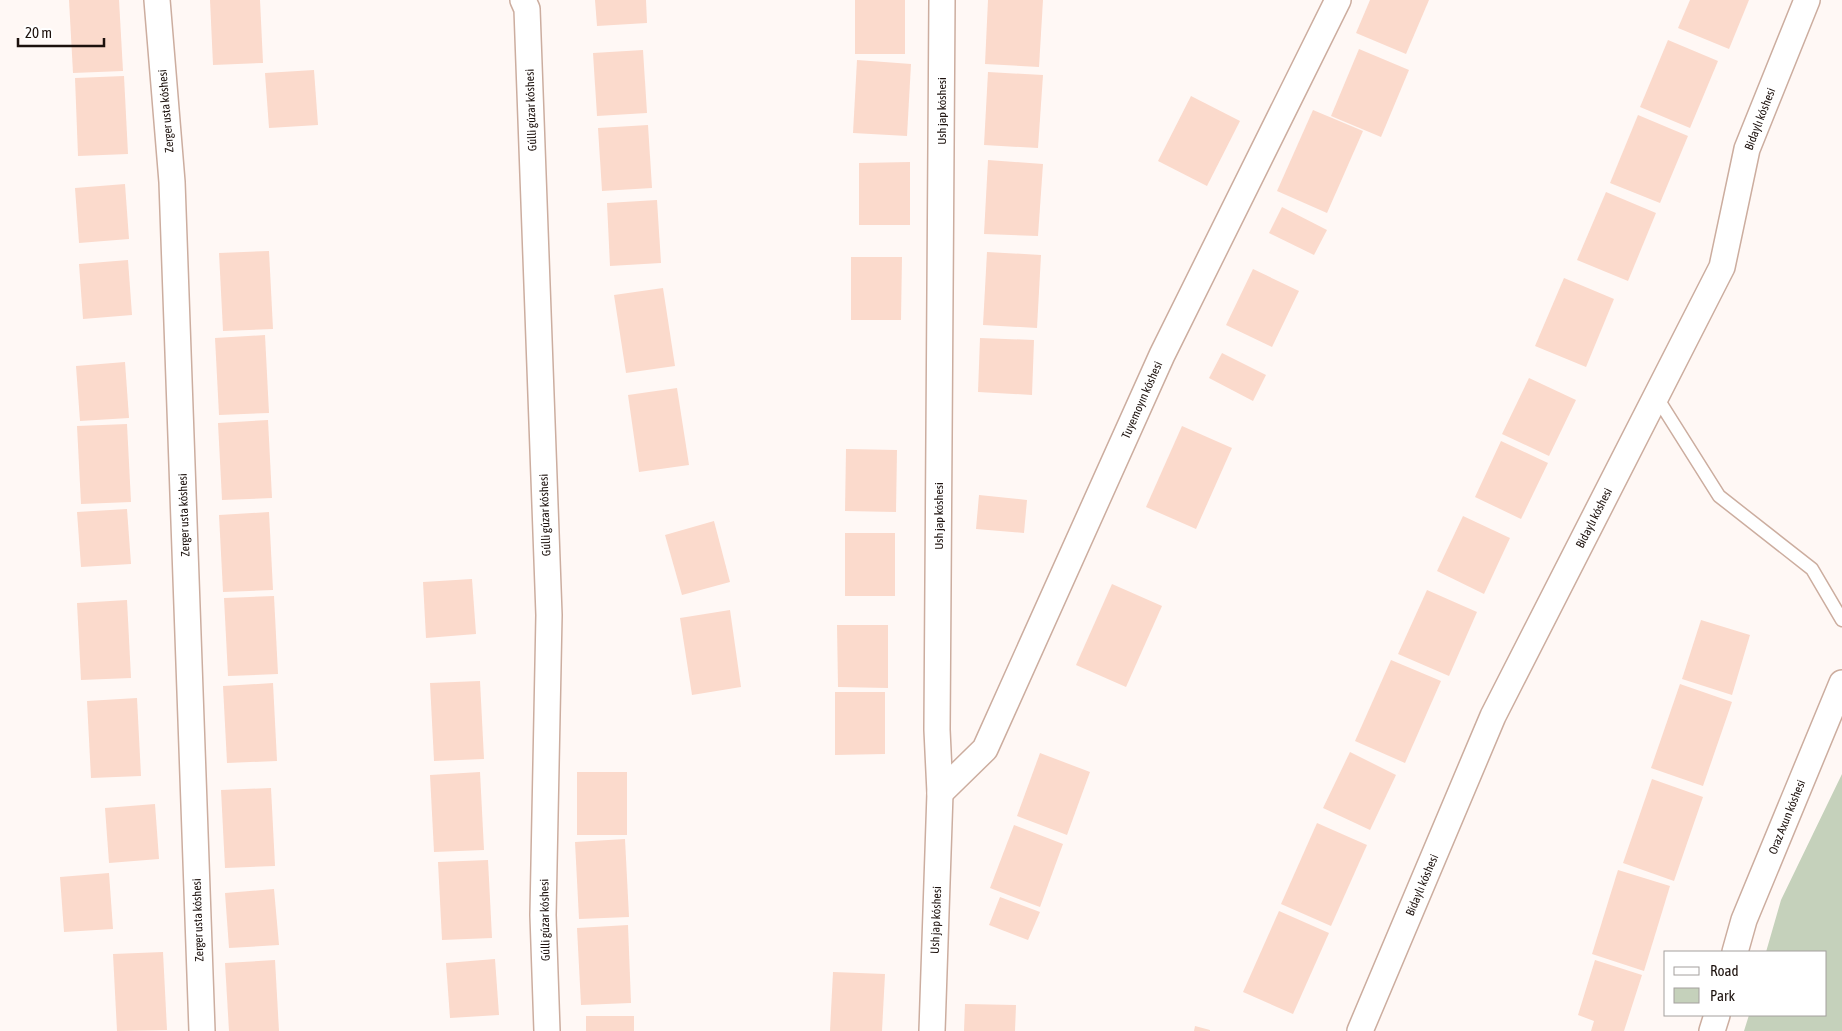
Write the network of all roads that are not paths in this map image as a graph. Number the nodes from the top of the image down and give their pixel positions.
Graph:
1 (157, 0) edge
2 (523, 0) edge
3 (942, 0) edge
4 (1338, 0) edge
5 (1808, 0) edge
6 (1656, 396) junction
7 (1842, 620) edge
8 (1842, 683) edge
9 (940, 793) junction
10 (1735, 951) edge
11 (1717, 1016) edge
12 (202, 1031) edge
13 (547, 1031) edge
14 (932, 1031) edge
15 (1360, 1031) edge
16 (1712, 1031) edge

1 - 12 street, Zerger usta kóshesi
2 - 13 street, Gúlli gúzar kóshesi
3 - 9 street, Ush jap kóshesi
4 - 9 street, Tuyemoyın kóshesi
5 - 6 street, Bidaylı kóshesi
6 - 7 lane
6 - 15 street, Bidaylı kóshesi
8 - 10 street, Oraz Axun kóshesi
9 - 14 street, Ush jap kóshesi
11 - 16 street

